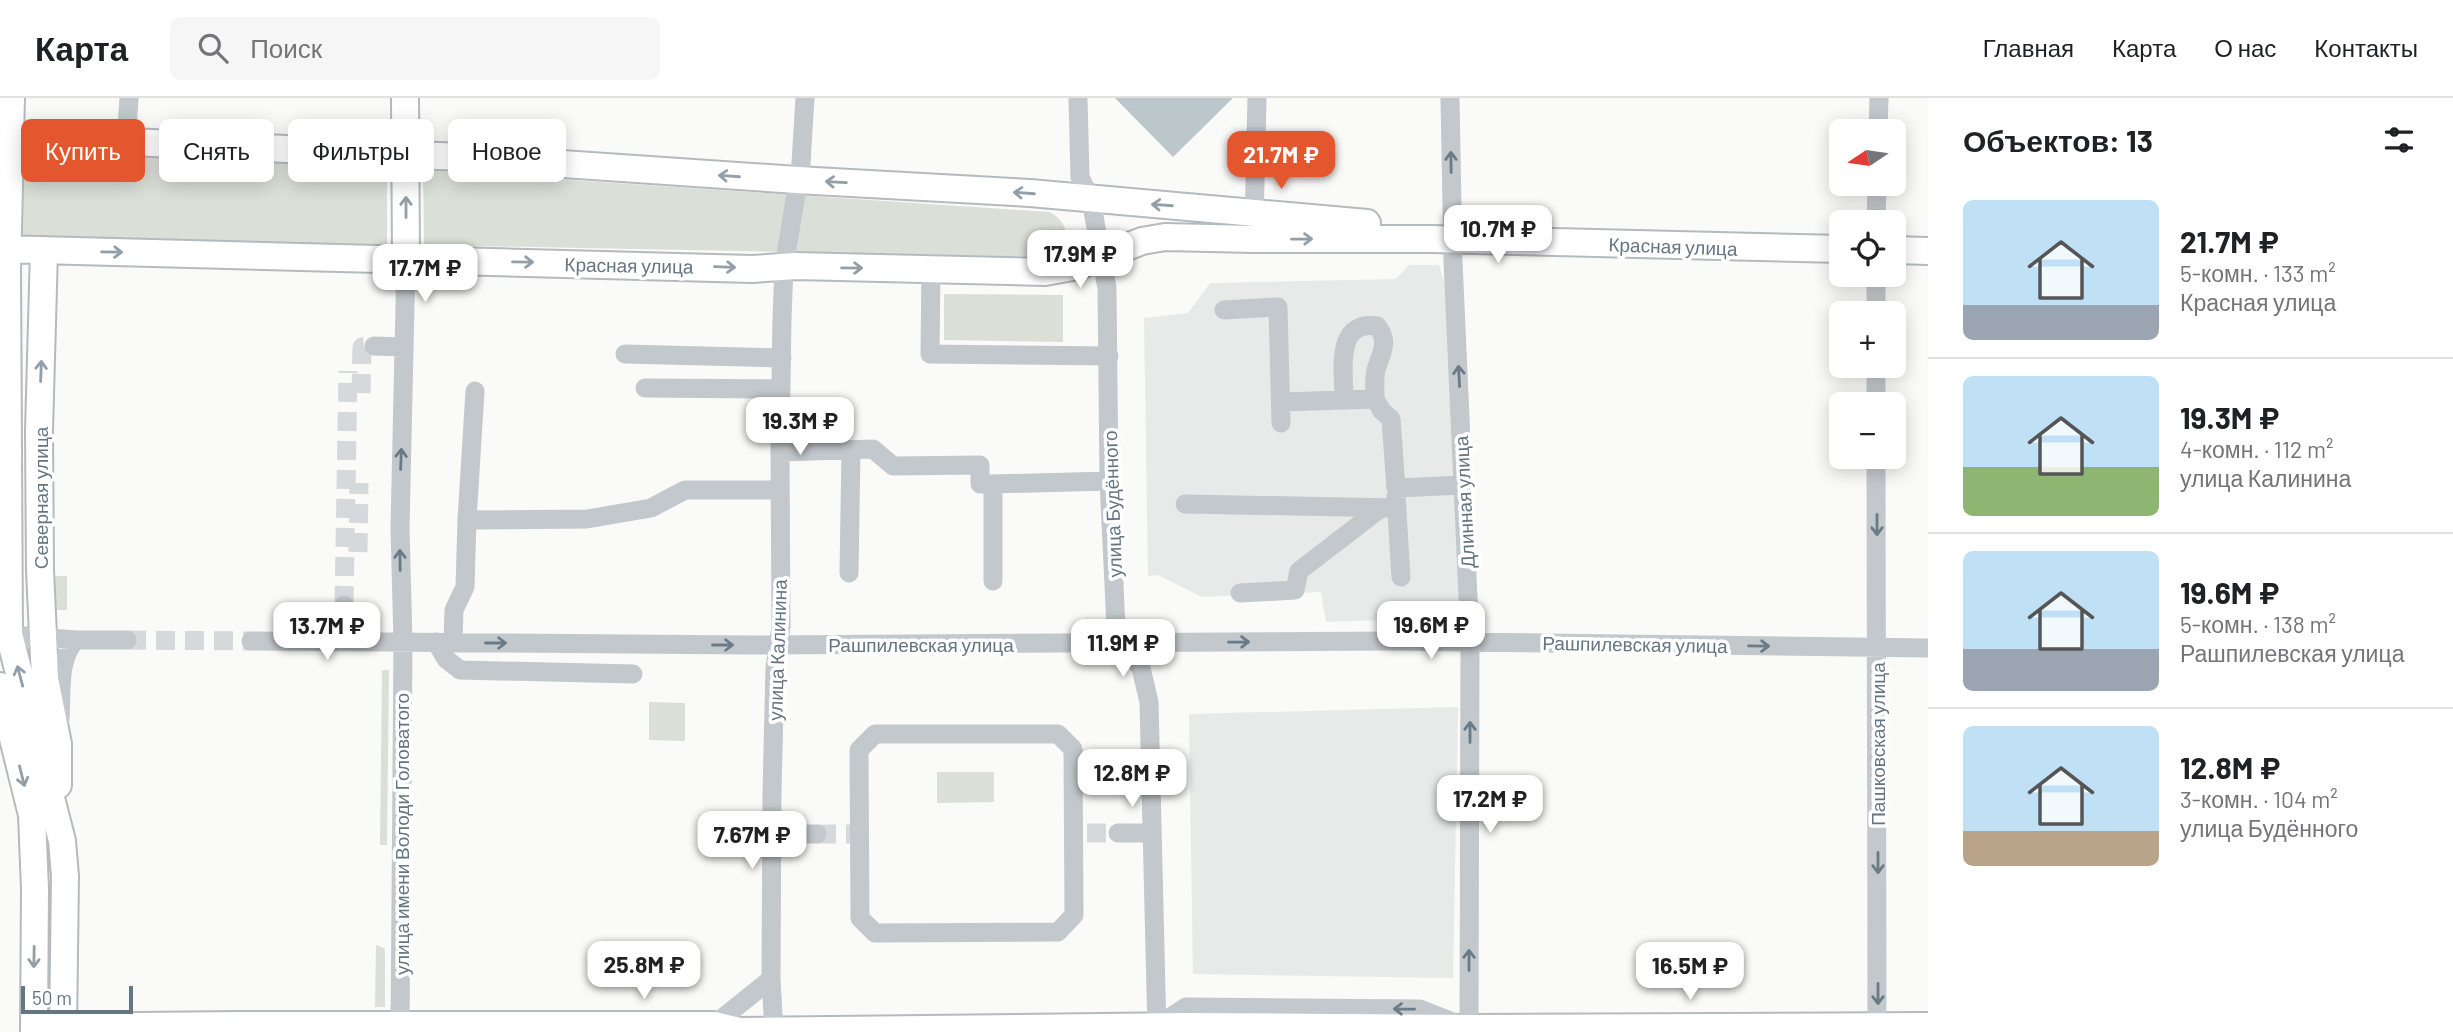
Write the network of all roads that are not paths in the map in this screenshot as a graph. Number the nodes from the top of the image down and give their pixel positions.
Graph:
1 (11, 98) edge
2 (129, 98) edge
3 (405, 98) edge
4 (805, 98) edge
5 (1078, 98) edge
6 (1257, 98) edge
7 (1450, 98) edge
8 (1879, 98) edge
9 (128, 119) edge
10 (405, 119) edge
11 (1878, 119) edge
12 (5, 137) edge
13 (145, 144) edge
14 (288, 150) edge
15 (434, 157) edge
16 (797, 180) junction
17 (406, 182) edge
18 (1091, 200) junction
19 (1254, 212) junction
20 (1452, 233) junction
21 (1829, 236) edge
22 (1906, 237) edge
23 (1928, 238) edge
24 (1253, 239) junction
25 (4, 249) edge
26 (1829, 249) edge
27 (44, 250) junction
28 (1906, 250) edge
29 (1928, 251) edge
30 (1103, 258) junction
31 (406, 260) junction
32 (784, 267) junction
33 (932, 270) junction
34 (1224, 310) dead end
35 (374, 346) dead end
36 (404, 347) junction
37 (625, 354) dead end
38 (1109, 356) junction
39 (782, 358) junction
40 (645, 388) dead end
41 (781, 389) junction
42 (475, 391) dead end
43 (1375, 399) junction
44 (1344, 400) junction
45 (1282, 402) junction
46 (1281, 424) dead end
47 (851, 450) junction
48 (780, 452) junction
49 (1876, 469) edge
50 (1109, 481) junction
51 (993, 484) junction
52 (1463, 485) junction
53 (1396, 488) junction
54 (780, 489) junction
55 (1185, 504) dead end
56 (1389, 508) junction
57 (467, 520) junction
58 (849, 573) dead end
59 (1401, 577) dead end
60 (992, 581) dead end
61 (1240, 593) dead end
62 (344, 605) tunnel mouth
63 (5, 634) edge
64 (43, 637) junction
65 (76, 640) junction
66 (127, 640) tunnel mouth
67 (251, 641) tunnel mouth
68 (356, 642) junction
69 (403, 642) junction
70 (444, 642) junction
71 (1470, 642) junction
72 (1122, 644) junction
73 (779, 645) junction
74 (1877, 648) junction
75 (1928, 648) edge
76 (633, 674) dead end
77 (0, 686) edge
78 (6, 740) edge
79 (58, 744) junction
80 (58, 825) junction
81 (1080, 833) joint
82 (1118, 833) tunnel mouth
83 (1152, 833) junction
84 (772, 834) junction
85 (817, 834) tunnel mouth
86 (771, 978) junction
87 (714, 1025) junction
88 (1928, 1026) edge
89 (400, 1028) edge
90 (595, 1028) edge
91 (1157, 1029) edge
92 (1877, 1029) edge
93 (34, 1030) edge
94 (63, 1030) edge
95 (1469, 1030) edge
96 (774, 1031) edge

1 - 12 main road, Северная улица
2 - 9 street
3 - 10 main road, улица имени Володи Головатого
4 - 16 street, улица Калинина
5 - 18 street, улица Будённого
6 - 19 street
20 -> 7 street, Длинная улица
8 - 11 street
12 - 25 main road, Северная улица
13 - 14 main road, Красная улица
16 -> 15 main road, Красная улица
18 -> 16 main road, Красная улица
16 - 32 street, улица Калинина
31 -> 17 main road, улица имени Володи Головатого
19 -> 18 main road, Красная улица
18 - 30 street, улица Будённого
19 - 20 main road, Красная улица
19 - 24 street
20 - 21 main road, Красная улица
24 -> 20 main road, Красная улица
20 - 26 main road, Красная улица
52 -> 20 street, Длинная улица
22 - 23 main road
24 - 30 main road, Красная улица
25 - 27 main road, Красная улица
25 - 63 main road, Северная улица
27 -> 31 main road, Красная улица
64 -> 27 main road, Северная улица
28 - 29 main road
30 - 33 main road, Красная улица
30 - 38 street, улица Будённого
31 -> 32 main road, Красная улица
31 - 36 street, улица имени Володи Головатого
32 -> 33 main road, Красная улица
32 - 39 street, улица Калинина
33 - 38 street
34 - 45 street
35 - 36 street
69 -> 36 street, улица имени Володи Головатого
37 - 39 street
38 - 50 street, улица Будённого
39 - 41 street, улица Калинина
40 - 41 street
41 - 48 street, улица Калинина
42 - 57 street
43 - 44 street
43 - 44 street
43 - 53 street
44 - 45 street
45 - 46 street
47 - 48 street
47 - 51 street
47 - 58 street
48 - 54 street, улица Калинина
49 -> 74 street, Пашковская улица
50 - 51 street
50 - 72 street, улица Будённого
51 - 60 street
52 - 53 street
52 - 71 street, Длинная улица
53 - 56 street
54 - 57 street
54 - 73 street, улица Калинина
55 - 56 street
56 - 59 street
56 - 61 street
57 - 70 street
62 - 68 street
63 - 64 street
80 -> 63 main road, Северная улица
64 - 65 street
64 - 79 main road, Северная улица
65 - 66 street
65 - 79 street, Северная улица
67 - 68 street, Рашпилевская улица
68 - 69 street, Рашпилевская улица
69 - 70 street, Рашпилевская улица
69 - 89 street, улица имени Володи Головатого
70 -> 73 street, Рашпилевская улица
70 - 76 street
72 -> 71 street, Рашпилевская улица
71 -> 74 street, Рашпилевская улица
95 -> 71 street, Длинная улица
72 - 73 street, Рашпилевская улица
72 - 83 street, улица Будённого
73 - 84 street, улица Калинина
74 - 75 street, Рашпилевская улица
74 -> 92 street, Пашковская улица
77 - 78 main road
78 -> 93 main road
79 - 80 main road, Северная улица
80 - 94 main road, Северная улица
81 - 81 street
82 - 83 street
83 - 91 street, улица Будённого
84 - 85 street
84 - 86 street, улица Калинина
86 - 87 street
86 - 96 street, улица Калинина
87 - 90 main road
87 - 96 main road
88 - 92 main road
89 - 90 main road
89 - 94 main road
95 -> 91 main road
91 - 96 main road
92 - 95 main road
93 - 94 main road

